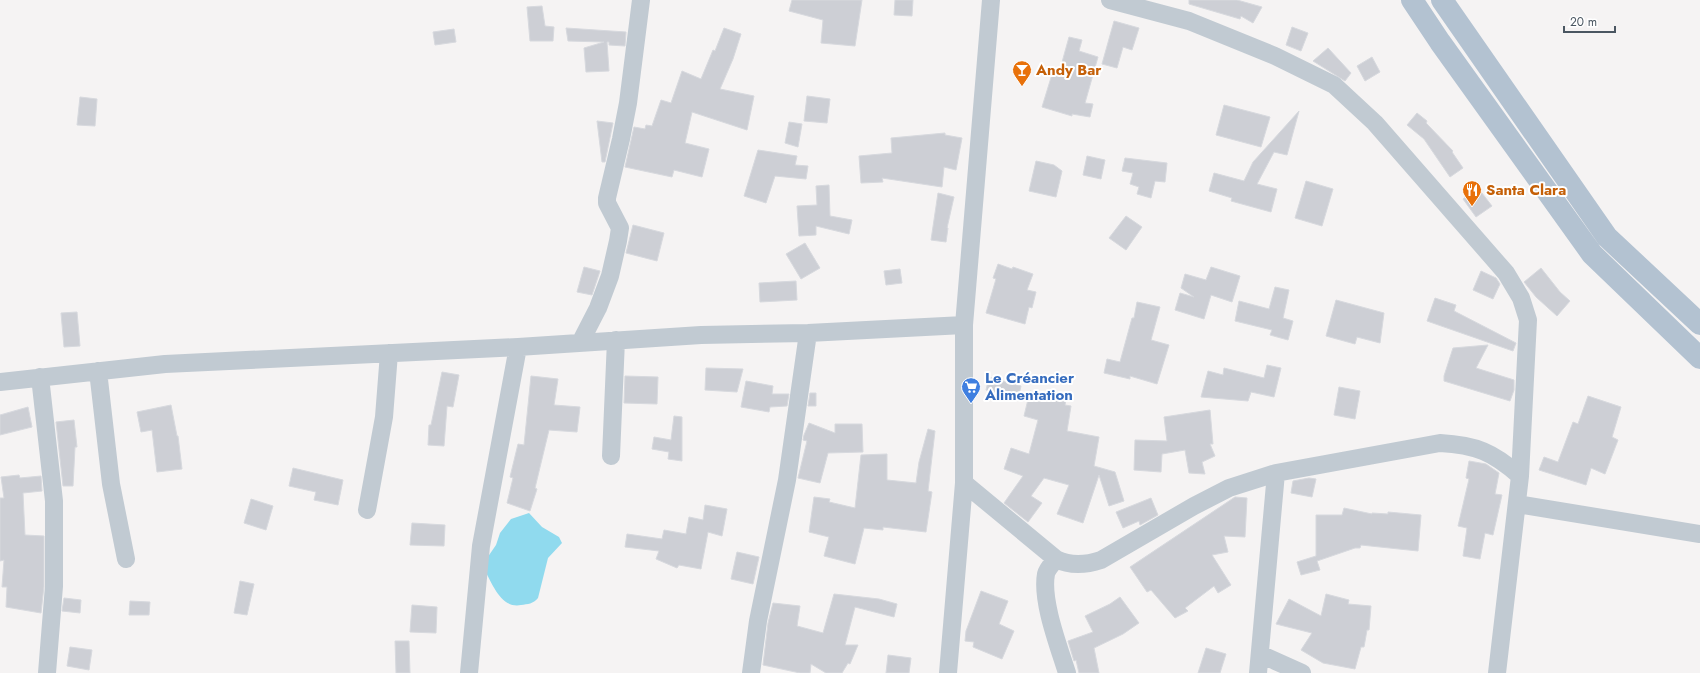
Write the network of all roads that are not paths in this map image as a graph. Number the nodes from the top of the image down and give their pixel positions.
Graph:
1 (641, 0) edge
2 (991, 0) edge
3 (1110, 0) edge
4 (1412, 0) edge
5 (1442, 0) edge
6 (1700, 324) edge
7 (964, 325) junction
8 (808, 333) junction
9 (616, 340) junction
10 (580, 343) junction
11 (518, 347) junction
12 (389, 353) junction
13 (1700, 358) edge
14 (98, 371) junction
15 (40, 377) junction
16 (0, 382) edge
17 (611, 456) dead end
18 (1276, 473) junction
19 (1520, 476) junction
20 (964, 483) junction
21 (1516, 504) junction
22 (366, 510) dead end
23 (1700, 534) edge
24 (126, 559) dead end
25 (1056, 559) junction
26 (1260, 654) junction
27 (47, 673) edge
28 (469, 673) edge
29 (751, 673) edge
30 (948, 673) edge
31 (1067, 673) edge
32 (1258, 673) edge
33 (1302, 673) edge
34 (1497, 673) edge

1 - 10 street
2 - 7 street
3 - 19 street
4 - 13 main road
5 - 6 main road
7 - 8 street
7 - 20 street
8 - 9 street
8 - 29 street
9 - 10 street
9 - 17 street
10 - 11 street
11 - 12 street
11 - 28 street
12 - 14 street
12 - 22 street
14 - 15 street
14 - 24 street
15 - 16 street
15 - 27 street
18 - 19 street
18 - 25 street
18 - 26 street
19 - 21 street
20 - 25 street
20 - 30 street
21 - 23 street
21 - 34 street
25 - 31 street
26 - 32 street
26 - 33 street

